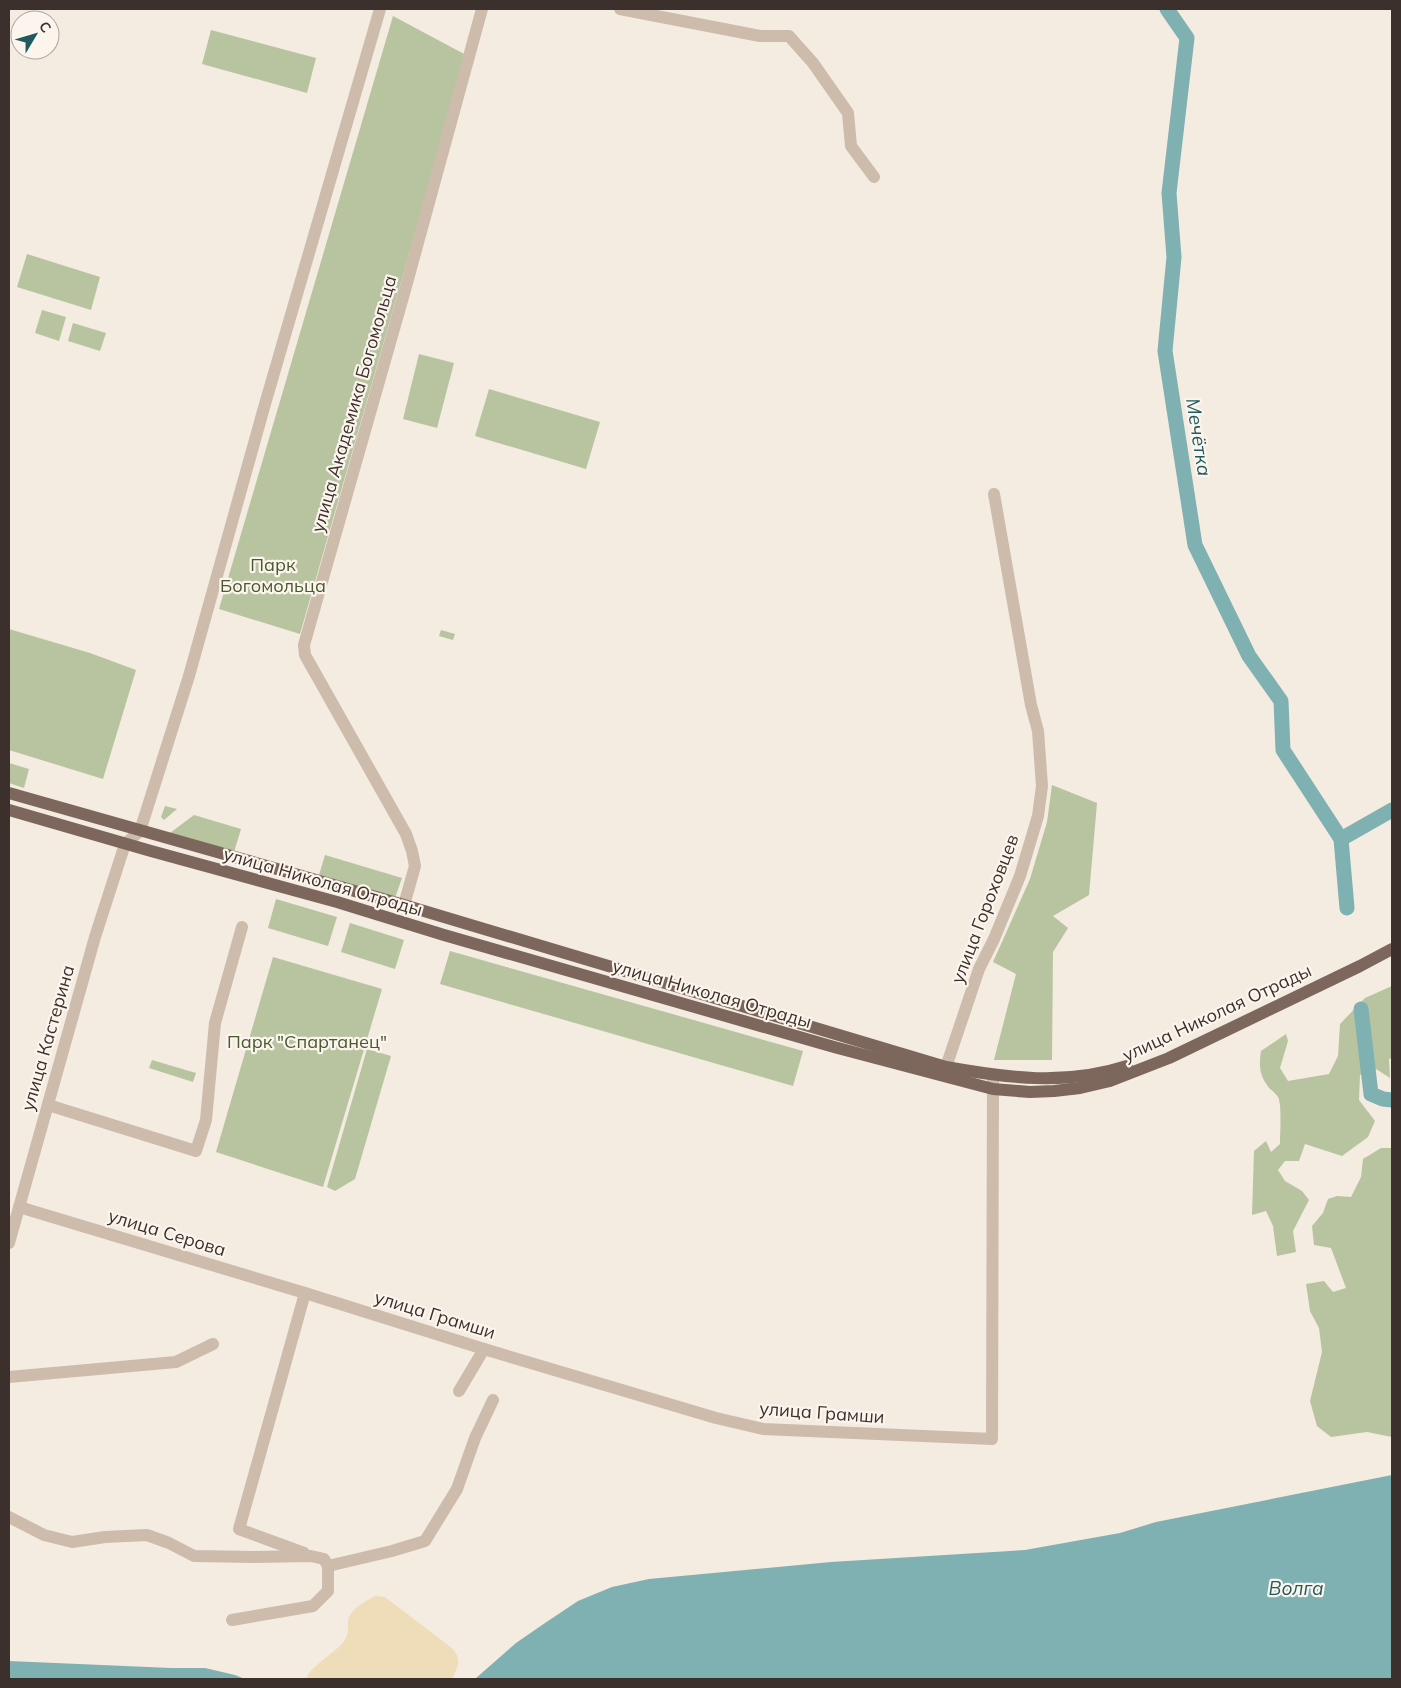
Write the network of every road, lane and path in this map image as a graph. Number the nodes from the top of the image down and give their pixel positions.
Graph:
1 (380, 9) edge
2 (482, 9) edge
3 (620, 9) edge
4 (874, 177) dead end
5 (994, 494) dead end
6 (9, 793) edge
7 (9, 810) edge
8 (140, 831) junction
9 (125, 844) junction
10 (404, 905) junction
11 (242, 928) dead end
12 (1392, 947) edge
13 (946, 1067) junction
14 (993, 1076) junction
15 (993, 1089) junction
16 (48, 1105) junction
17 (19, 1207) junction
18 (9, 1243) edge
19 (305, 1293) junction
20 (213, 1344) dead end
21 (484, 1350) junction
22 (9, 1377) edge
23 (459, 1392) dead end
24 (493, 1400) dead end
25 (9, 1517) edge
26 (311, 1556) junction
27 (328, 1566) junction
28 (232, 1620) dead end

1 - 8 street
2 - 10 street, улица Академика Богомольца
3 - 4 street
5 - 13 street, улица Гороховцев
6 - 8 main road, улица Николая Отрады
7 - 9 main road, улица Николая Отрады
8 - 9 street
8 - 10 main road, улица Николая Отрады
9 - 15 main road, улица Николая Отрады
9 - 16 street, улица Кастерина
10 - 13 main road, улица Николая Отрады
11 - 16 street
12 - 14 main road, улица Николая Отрады
12 - 15 main road, улица Николая Отрады
13 - 14 main road, улица Николая Отрады
14 - 15 street, улица Грамши
15 - 21 street, улица Грамши
16 - 17 street, улица Кастерина
17 - 18 street, улица Кастерина
17 - 19 street, улица Серова
19 - 21 street, улица Грамши
19 - 26 street
20 - 22 street
21 - 23 street
24 - 27 street
25 - 26 street
26 - 27 street
27 - 28 street

